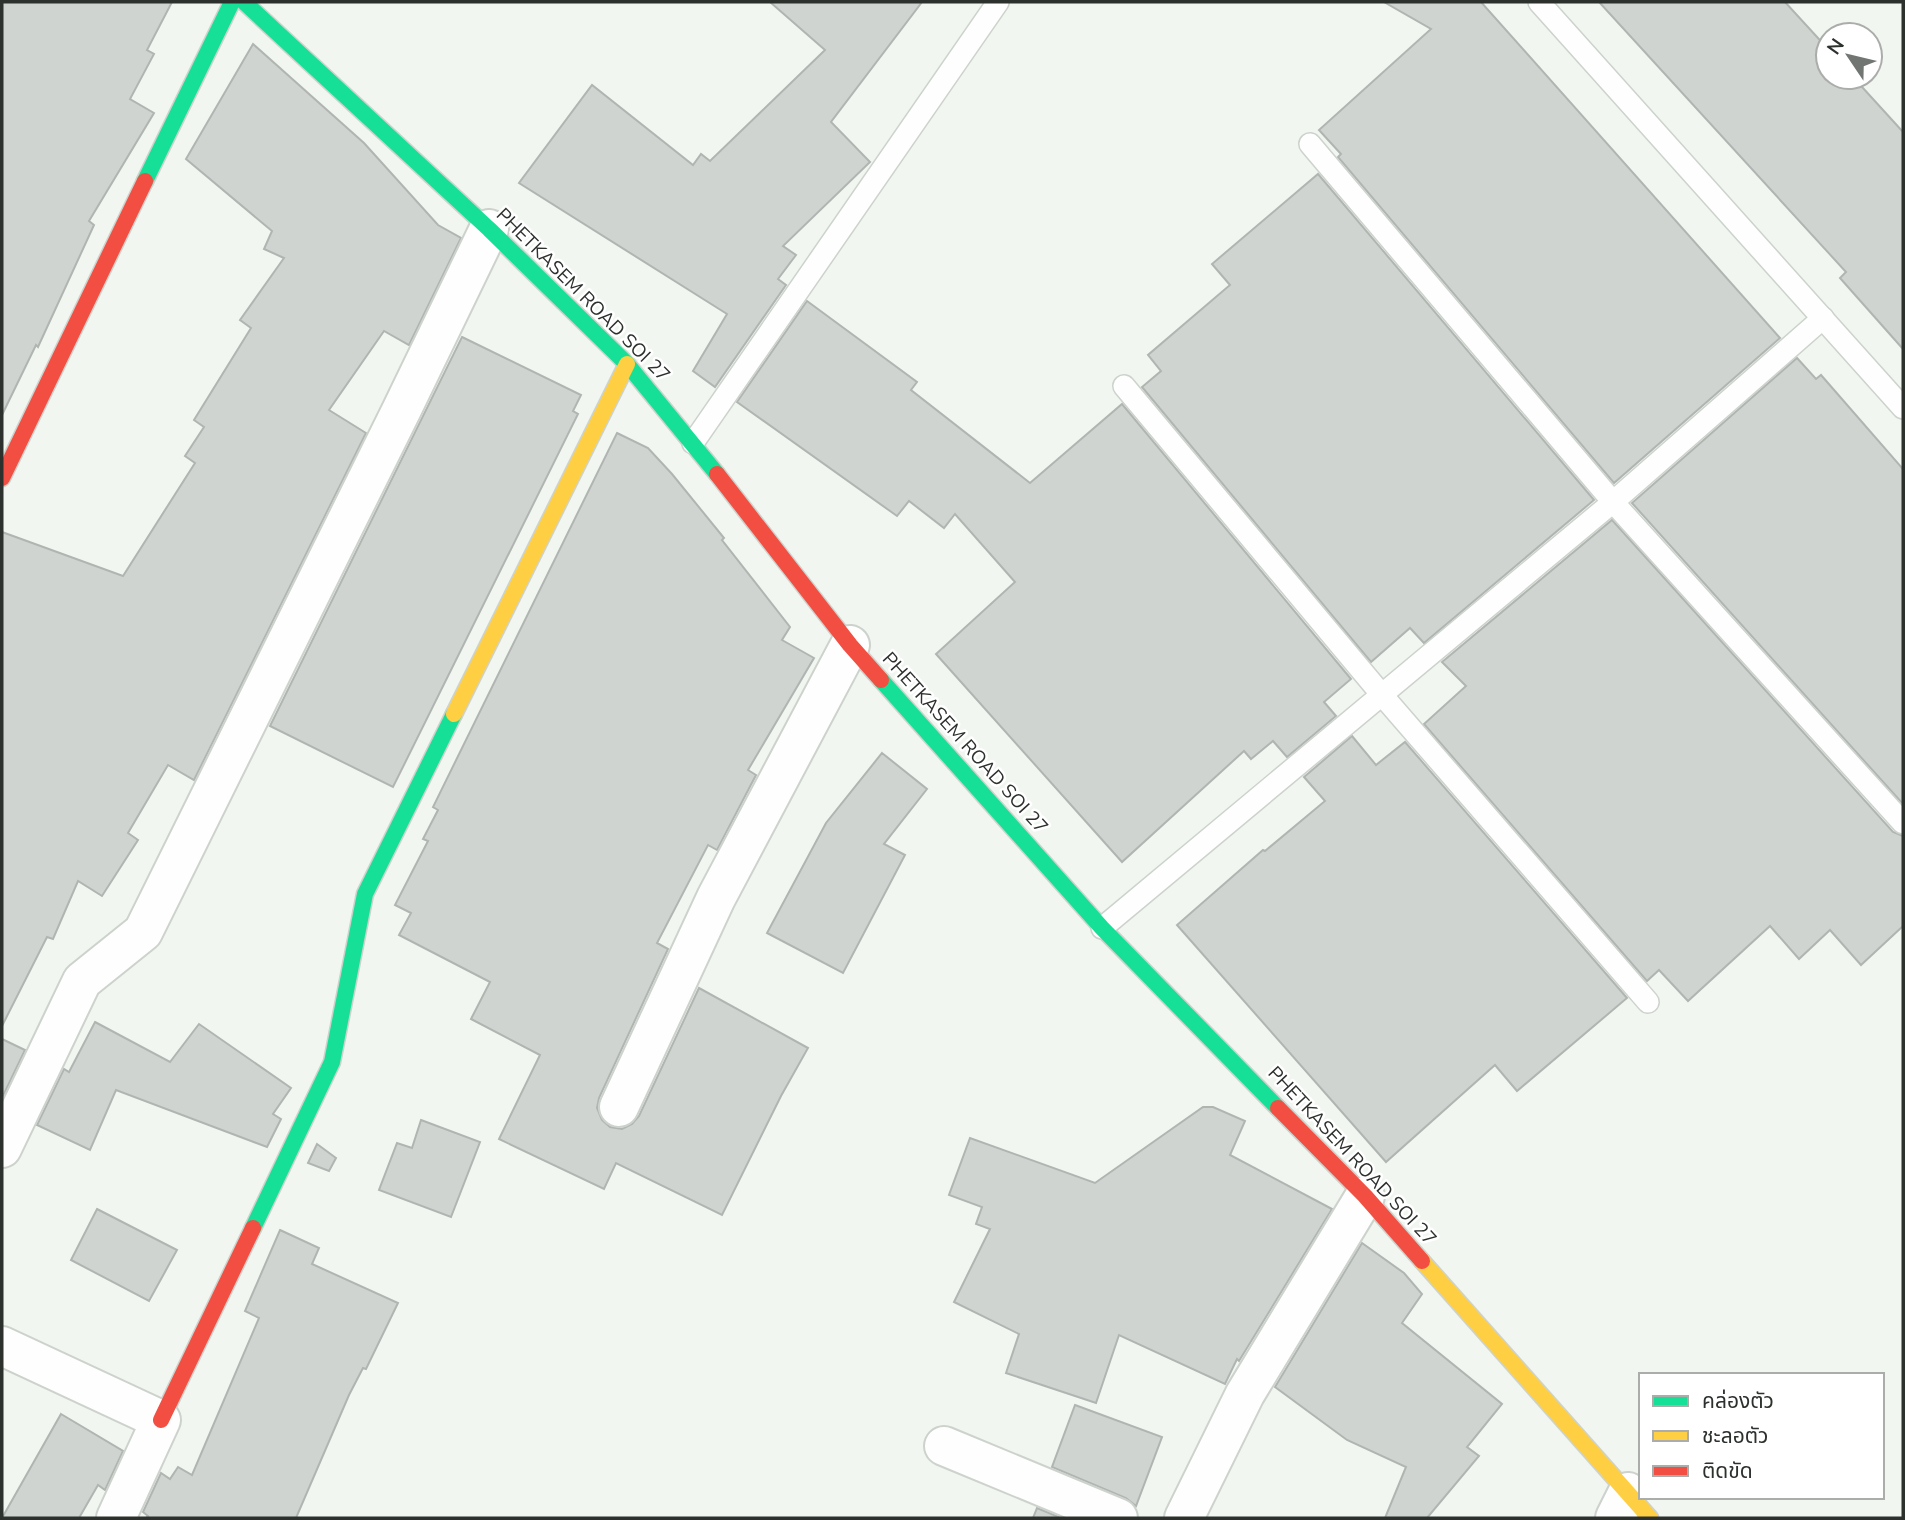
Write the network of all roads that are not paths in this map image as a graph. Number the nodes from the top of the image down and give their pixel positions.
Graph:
1 (232, 2) edge
2 (244, 2) edge
3 (998, 2) edge
4 (1539, 2) edge
5 (1310, 145) dead end
6 (489, 229) junction
7 (1823, 318) junction
8 (627, 364) junction
9 (1124, 386) dead end
10 (1903, 408) edge
11 (693, 443) junction
12 (2, 478) edge
13 (1613, 502) junction
14 (850, 645) junction
15 (1382, 695) junction
16 (1903, 823) edge
17 (1102, 928) junction
18 (1648, 1002) dead end
19 (619, 1107) dead end
20 (2, 1147) edge
21 (1365, 1196) junction
22 (2, 1346) edge
23 (161, 1420) junction
24 (944, 1446) dead end
25 (1631, 1509) edge
26 (116, 1518) edge
27 (1118, 1518) edge
28 (1184, 1518) edge

1 - 12 street
2 - 6 street, PHETKASEM ROAD SOI 27
3 - 11 lane
4 - 7 lane
5 - 13 lane
6 - 8 street, PHETKASEM ROAD SOI 27
6 - 20 street
7 - 10 lane
7 - 13 lane
8 - 11 street, PHETKASEM ROAD SOI 27
8 - 23 street
9 - 15 lane
11 - 14 street, PHETKASEM ROAD SOI 27
13 - 15 lane
13 - 16 lane
14 - 17 street, PHETKASEM ROAD SOI 27
14 - 19 street
15 - 17 lane
15 - 18 lane
17 - 21 street, PHETKASEM ROAD SOI 27
21 - 25 street, PHETKASEM ROAD SOI 27
21 - 28 street
22 - 23 street
23 - 26 street
24 - 27 street

